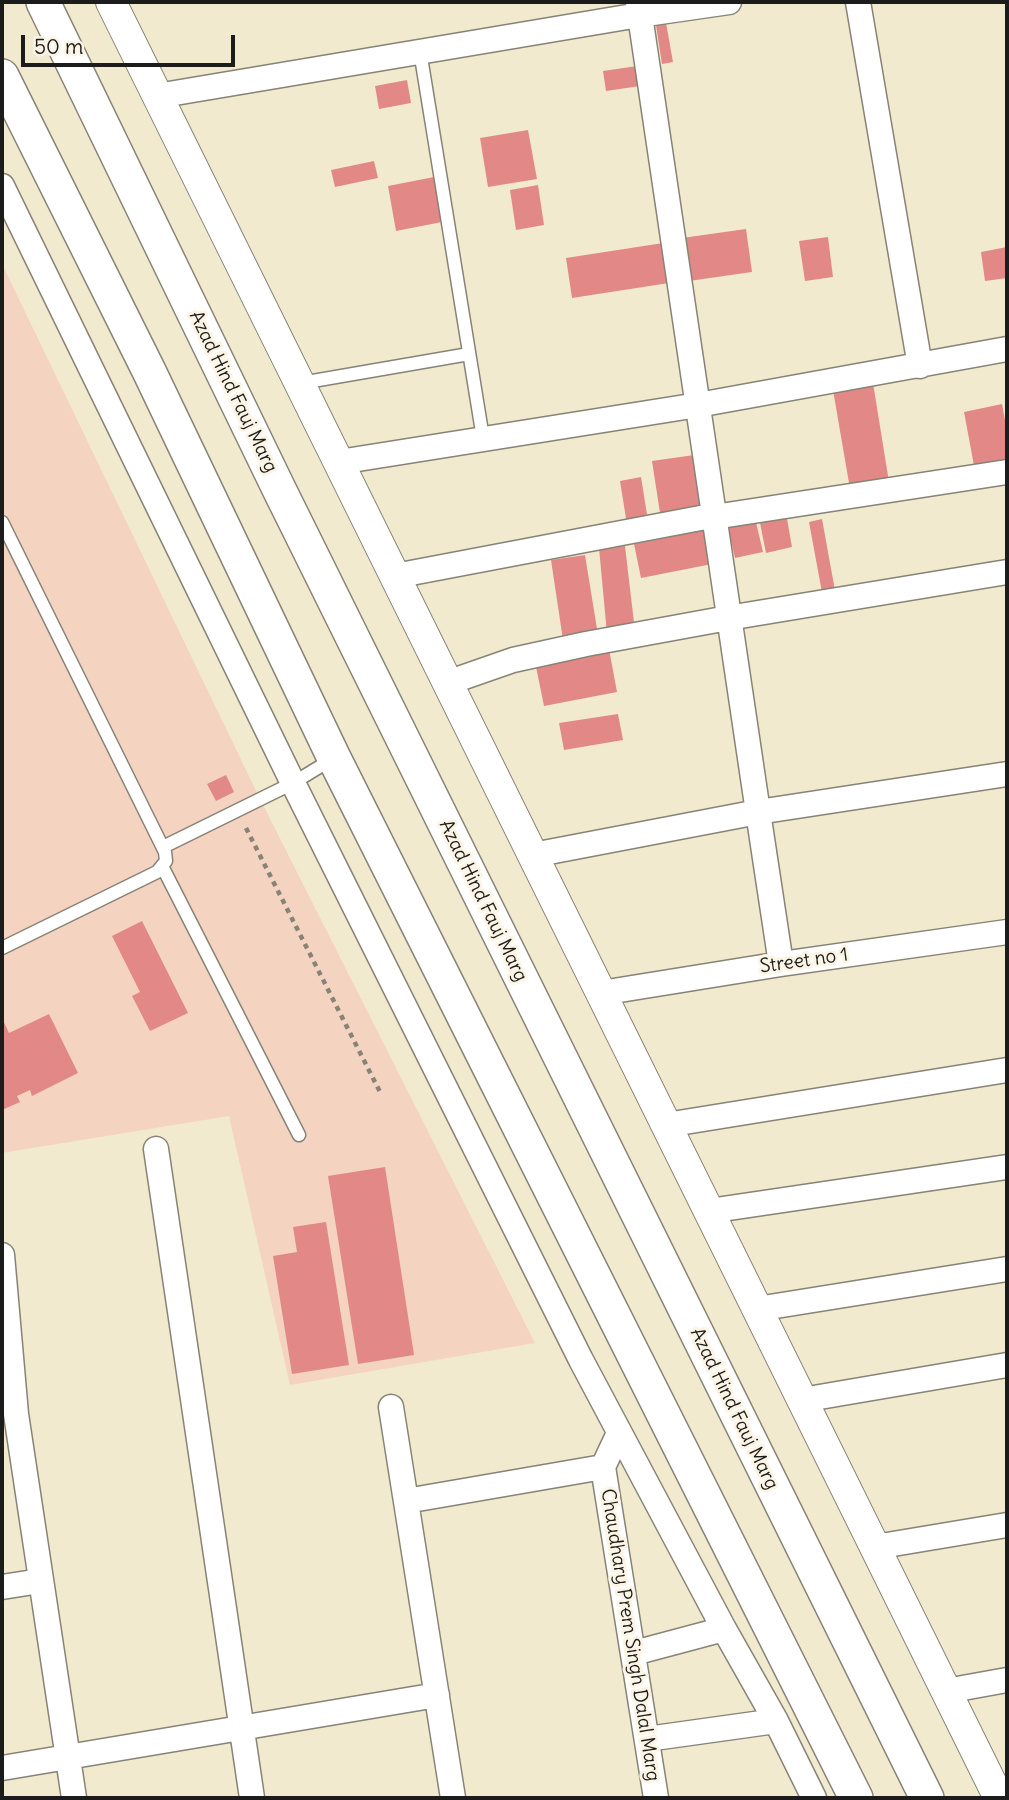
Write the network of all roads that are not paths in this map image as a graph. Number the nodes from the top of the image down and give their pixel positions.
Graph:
1 (43, 2) edge
2 (111, 2) edge
3 (729, 2) edge
4 (858, 2) edge
5 (639, 8) edge
6 (421, 51) junction
7 (2, 76) edge
8 (158, 96) junction
9 (2, 186) edge
10 (1007, 349) edge
11 (469, 354) junction
12 (919, 366) junction
13 (299, 383) junction
14 (698, 405) junction
15 (483, 438) junction
16 (339, 462) junction
17 (1007, 472) edge
18 (714, 517) junction
19 (2, 522) edge
20 (1007, 572) edge
21 (395, 576) junction
22 (728, 618) junction
23 (447, 683) junction
24 (334, 758) junction
25 (1007, 774) edge
26 (293, 783) junction
27 (758, 812) junction
28 (163, 847) junction
29 (533, 856) junction
30 (163, 868) junction
31 (1007, 932) edge
32 (2, 948) edge
33 (781, 964) junction
34 (601, 993) junction
35 (1007, 1069) edge
36 (666, 1125) junction
37 (299, 1135) dead end
38 (156, 1149) dead end
39 (1007, 1167) edge
40 (709, 1211) junction
41 (2, 1255) edge
42 (1007, 1269) edge
43 (757, 1309) junction
44 (1007, 1365) edge
45 (802, 1400) junction
46 (391, 1407) dead end
47 (9, 1416) edge
48 (619, 1433) junction
49 (603, 1467) junction
50 (406, 1501) junction
51 (1007, 1524) edge
52 (875, 1547) junction
53 (40, 1581) junction
54 (2, 1587) edge
55 (724, 1629) junction
56 (634, 1653) junction
57 (1007, 1680) edge
58 (946, 1691) junction
59 (437, 1695) junction
60 (776, 1721) junction
61 (241, 1729) junction
62 (647, 1739) junction
63 (69, 1758) junction
64 (2, 1768) edge
65 (74, 1798) edge
66 (252, 1798) edge
67 (453, 1798) edge
68 (656, 1798) edge
69 (814, 1798) edge
70 (856, 1798) edge
71 (927, 1798) edge
72 (999, 1798) edge

1 - 71 main road, Azad Hind Fauj Marg
2 - 8 street
3 - 5 street
4 - 12 street
5 - 6 street
5 - 14 street
6 - 8 street
6 - 11 lane
7 - 24 main road
8 - 13 street
9 - 26 street
10 - 12 street
11 - 13 lane
11 - 15 lane
12 - 14 street
13 - 16 street
14 - 15 street
14 - 18 street
15 - 16 street
16 - 21 street
17 - 18 street
18 - 21 street
18 - 22 street
19 - 28 lane
20 - 22 street
21 - 23 street
22 - 23 street
22 - 27 street
23 - 29 street
24 - 26 lane
24 - 70 main road
25 - 27 street
26 - 28 lane
26 - 48 street
27 - 29 street
27 - 33 street
28 - 30 lane
29 - 34 street
30 - 32 lane
30 - 37 lane
31 - 33 street, Street no 1
33 - 34 street, Street no 1
34 - 36 street
35 - 36 street
36 - 40 street
38 - 61 street
39 - 40 street
40 - 43 street
41 - 47 street
42 - 43 street
43 - 45 street
44 - 45 street
45 - 52 street
46 - 50 street
47 - 53 street
48 - 49 street, Chaudhary Prem Singh Dalal Marg
48 - 55 street
49 - 50 street
49 - 56 street, Chaudhary Prem Singh Dalal Marg
50 - 59 street
51 - 52 street
52 - 58 street
53 - 54 street
53 - 63 street
55 - 56 street
55 - 60 street
56 - 62 street, Chaudhary Prem Singh Dalal Marg
57 - 58 street
58 - 72 street
59 - 61 street
59 - 67 street
60 - 62 street
60 - 69 street
61 - 63 street
61 - 66 street
62 - 68 street, Chaudhary Prem Singh Dalal Marg
63 - 64 street
63 - 65 street

